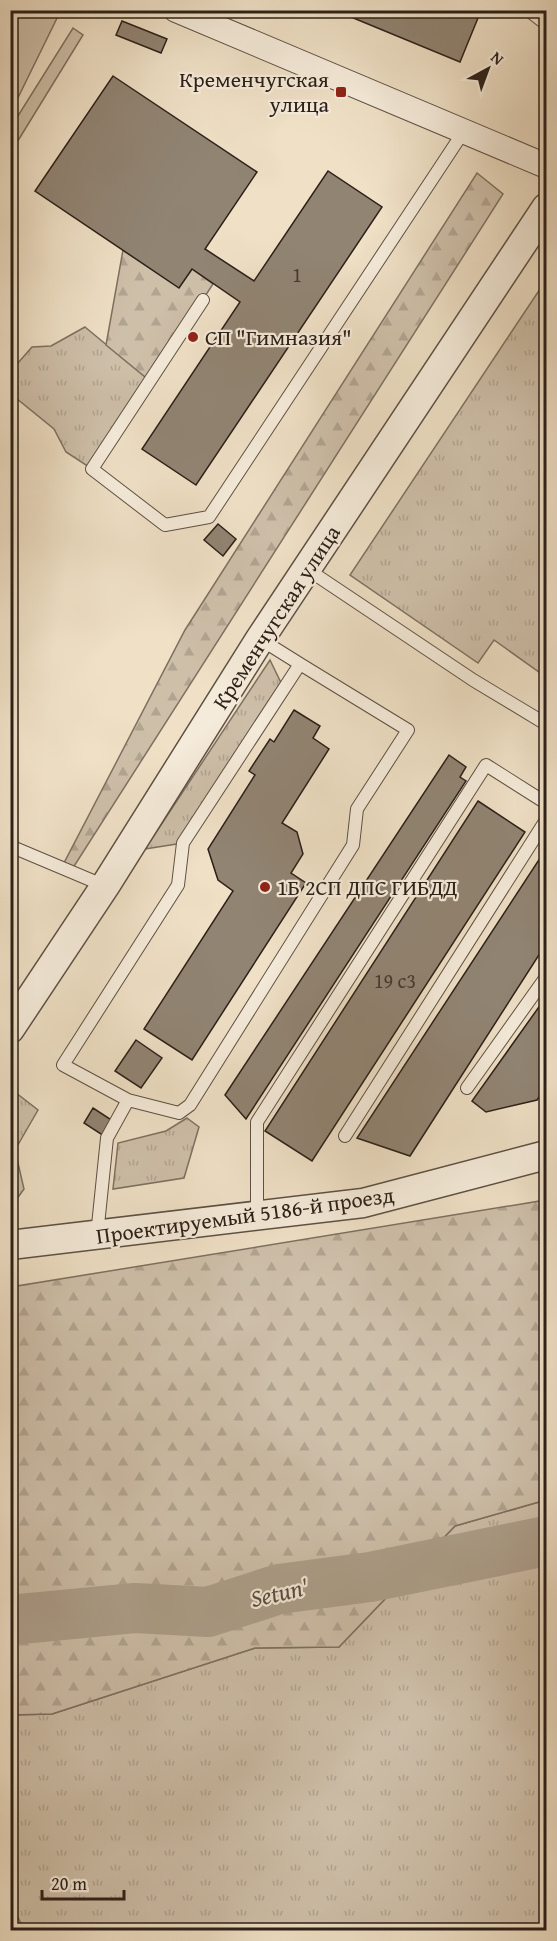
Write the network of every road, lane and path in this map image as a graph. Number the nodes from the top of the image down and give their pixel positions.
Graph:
1 (176, 10) edge
2 (528, 10) edge
3 (546, 24) edge
4 (464, 131) junction
5 (546, 166) edge
6 (546, 208) edge
7 (203, 300) dead end
8 (307, 569) junction
9 (260, 639) junction
10 (300, 664) junction
11 (546, 724) edge
12 (546, 803) edge
13 (546, 820) edge
14 (10, 846) edge
15 (105, 886) junction
16 (546, 977) edge
17 (10, 1029) edge
18 (467, 1088) dead end
19 (128, 1100) junction
20 (345, 1136) dead end
21 (546, 1155) edge
22 (257, 1216) junction
23 (97, 1236) junction
24 (10, 1245) edge

1 - 4 street
2 - 3 lane
4 - 5 street
4 - 7 lane
6 - 8 street, Кременчугская улица
8 - 9 street, Кременчугская улица
8 - 11 lane
9 - 10 lane
9 - 15 street, Кременчугская улица
10 - 19 lane
10 - 19 lane
12 - 22 lane
13 - 20 lane
14 - 15 lane
15 - 17 street, Кременчугская улица
16 - 18 lane
19 - 23 lane
21 - 22 street, Проектируемый 5186-й проезд
22 - 23 street, Проектируемый 5186-й проезд
23 - 24 street, Проектируемый 5186-й проезд

